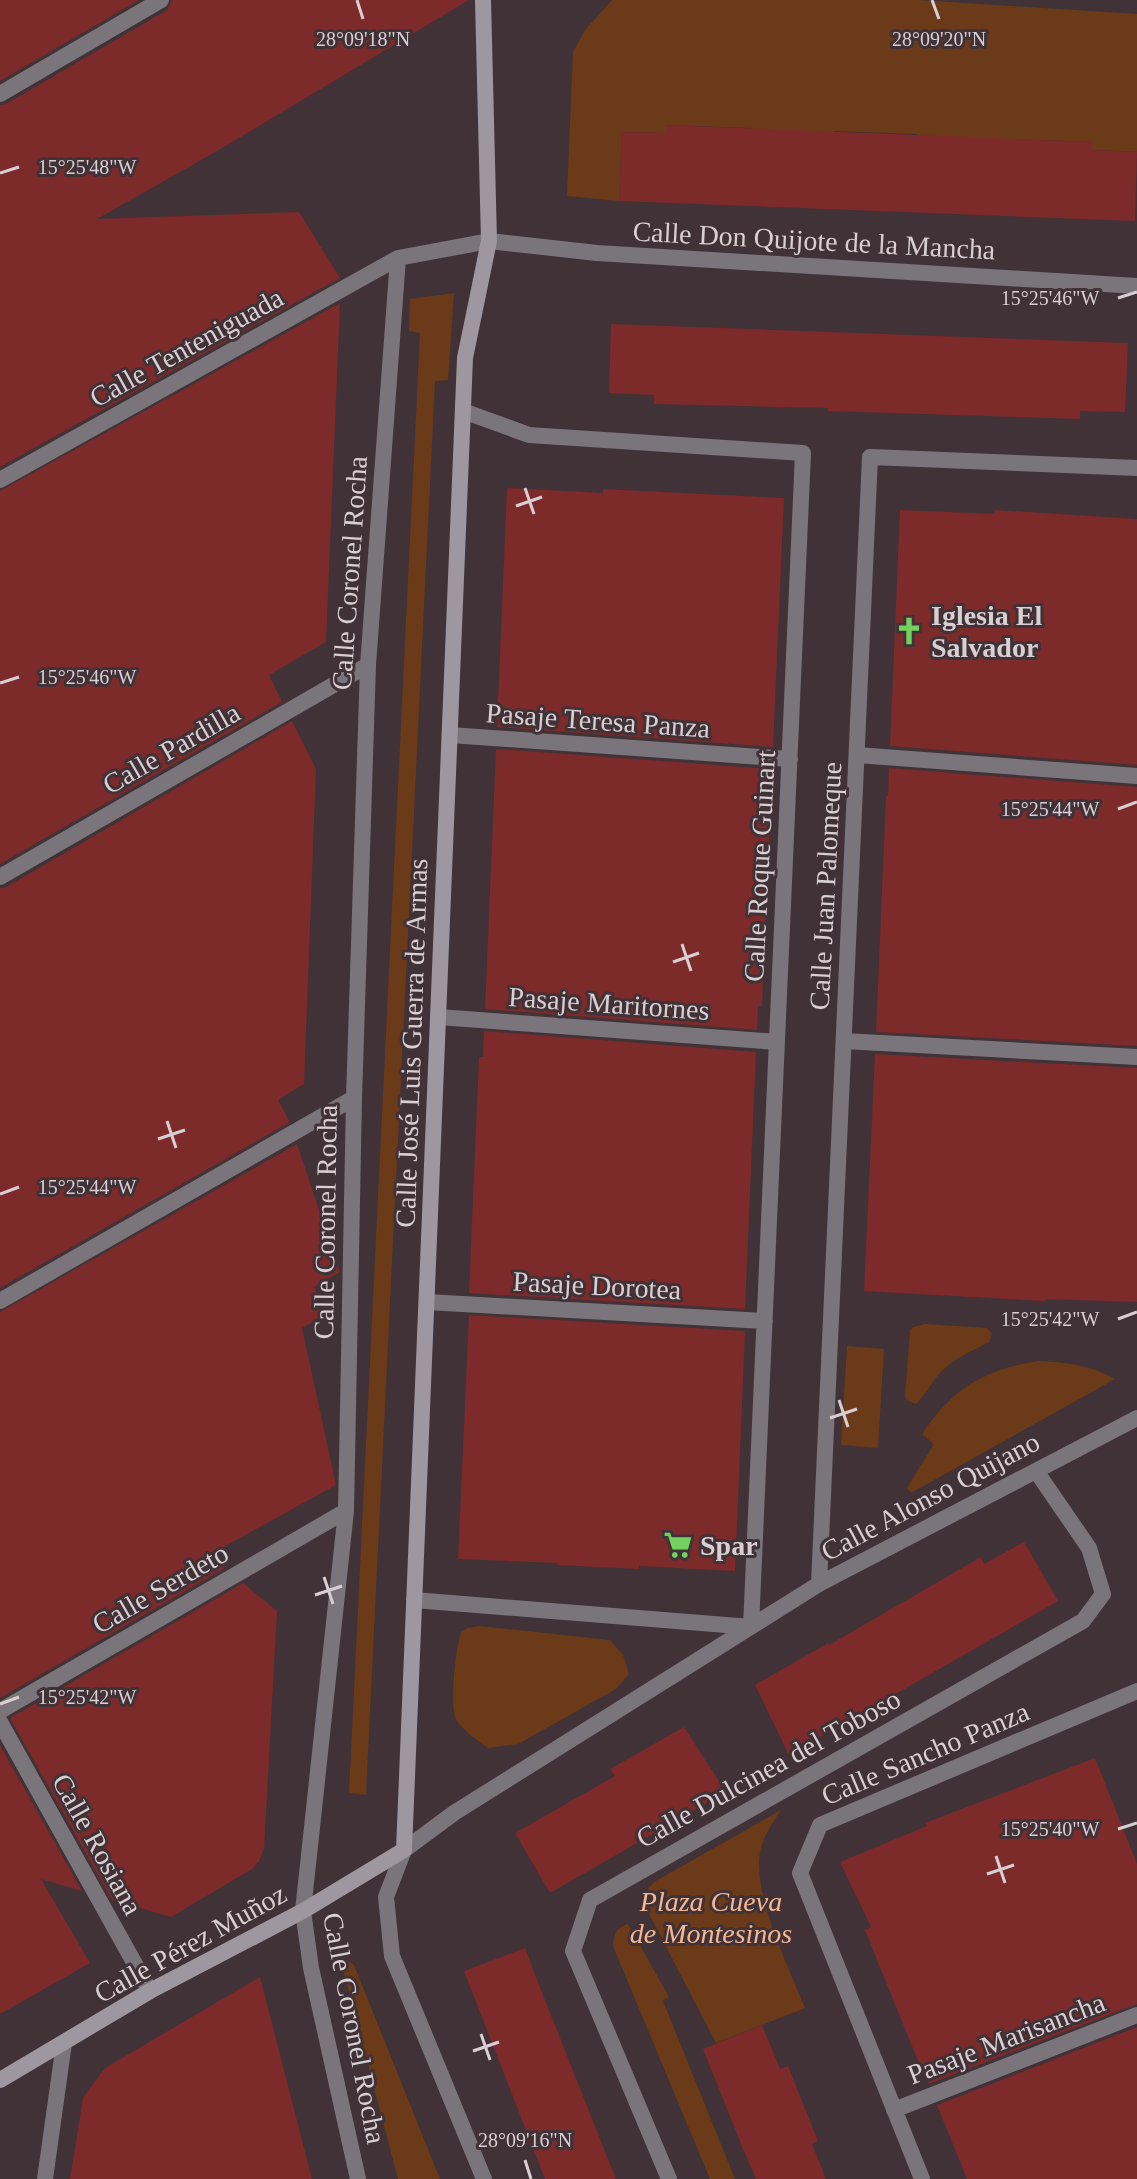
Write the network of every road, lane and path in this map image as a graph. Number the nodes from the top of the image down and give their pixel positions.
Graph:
1 (161, 0) edge
2 (483, 0) edge
3 (0, 94) edge
4 (489, 241) junction
5 (398, 258) junction
6 (1137, 286) edge
7 (463, 411) junction
8 (1137, 468) edge
9 (0, 480) edge
10 (368, 665) junction
11 (450, 735) junction
12 (857, 755) junction
13 (790, 759) junction
14 (1137, 776) edge
15 (0, 877) edge
16 (438, 1017) junction
17 (844, 1041) junction
18 (777, 1042) junction
19 (1137, 1057) edge
20 (354, 1098) junction
21 (0, 1301) edge
22 (427, 1302) junction
23 (765, 1321) junction
24 (1137, 1418) edge
25 (1036, 1471) junction
26 (346, 1511) junction
27 (819, 1584) junction
28 (414, 1600) junction
29 (751, 1627) junction
30 (1137, 1691) edge
31 (0, 1711) edge
32 (0, 1722) edge
33 (404, 1850) junction
34 (303, 1911) junction
35 (150, 1991) junction
36 (1137, 2015) edge
37 (64, 2043) junction
38 (0, 2080) edge
39 (894, 2110) junction
40 (45, 2179) edge
41 (358, 2179) edge
42 (484, 2179) edge
43 (669, 2179) edge
44 (922, 2179) edge

1 - 3 street
2 - 4 street, Calle José Luis Guerra de Armas
4 - 5 street, Calle Don Quijote de la Mancha
4 - 6 street, Calle Don Quijote de la Mancha
4 - 7 street, Calle José Luis Guerra de Armas
5 - 9 street, Calle Tenteniguada
5 - 10 street, Calle Coronel Rocha
7 - 11 street, Calle José Luis Guerra de Armas
7 - 13 street, Calle Roque Guinart
8 - 12 street, Calle Juan Palomeque
10 - 15 street, Calle Pardilla
10 - 20 street, Calle Coronel Rocha
11 - 13 street, Pasaje Teresa Panza
11 - 16 street, Calle José Luis Guerra de Armas
12 - 14 street
12 - 17 street, Calle Juan Palomeque
13 - 18 street, Calle Roque Guinart
16 - 18 street, Pasaje Maritornes
16 - 22 street, Calle José Luis Guerra de Armas
17 - 19 street
17 - 27 street, Calle Juan Palomeque
18 - 23 street, Calle Roque Guinart
20 - 21 street
20 - 26 street, Calle Coronel Rocha
22 - 23 street, Pasaje Dorotea
22 - 28 street, Calle José Luis Guerra de Armas
23 - 29 street, Calle Roque Guinart
24 - 25 street, Calle Alonso Quijano
25 - 27 street, Calle Alonso Quijano
25 - 43 street, Calle Dulcinea del Toboso
26 - 31 street, Calle Serdeto
26 - 34 street, Calle Coronel Rocha
27 - 29 street, Calle Alonso Quijano
28 - 29 street
28 - 33 street, Calle José Luis Guerra de Armas
29 - 33 street, Calle Alonso Quijano
30 - 39 street, Calle Sancho Panza
32 - 35 street, Calle Rosiana
33 - 34 street, Calle Pérez Muñoz
33 - 42 street
34 - 35 street, Calle Pérez Muñoz
34 - 41 street, Calle Coronel Rocha
35 - 37 street, Calle Pérez Muñoz
36 - 39 street, Pasaje Marisancha
37 - 38 street, Calle Pérez Muñoz
37 - 40 street
39 - 44 street, Calle Sancho Panza

